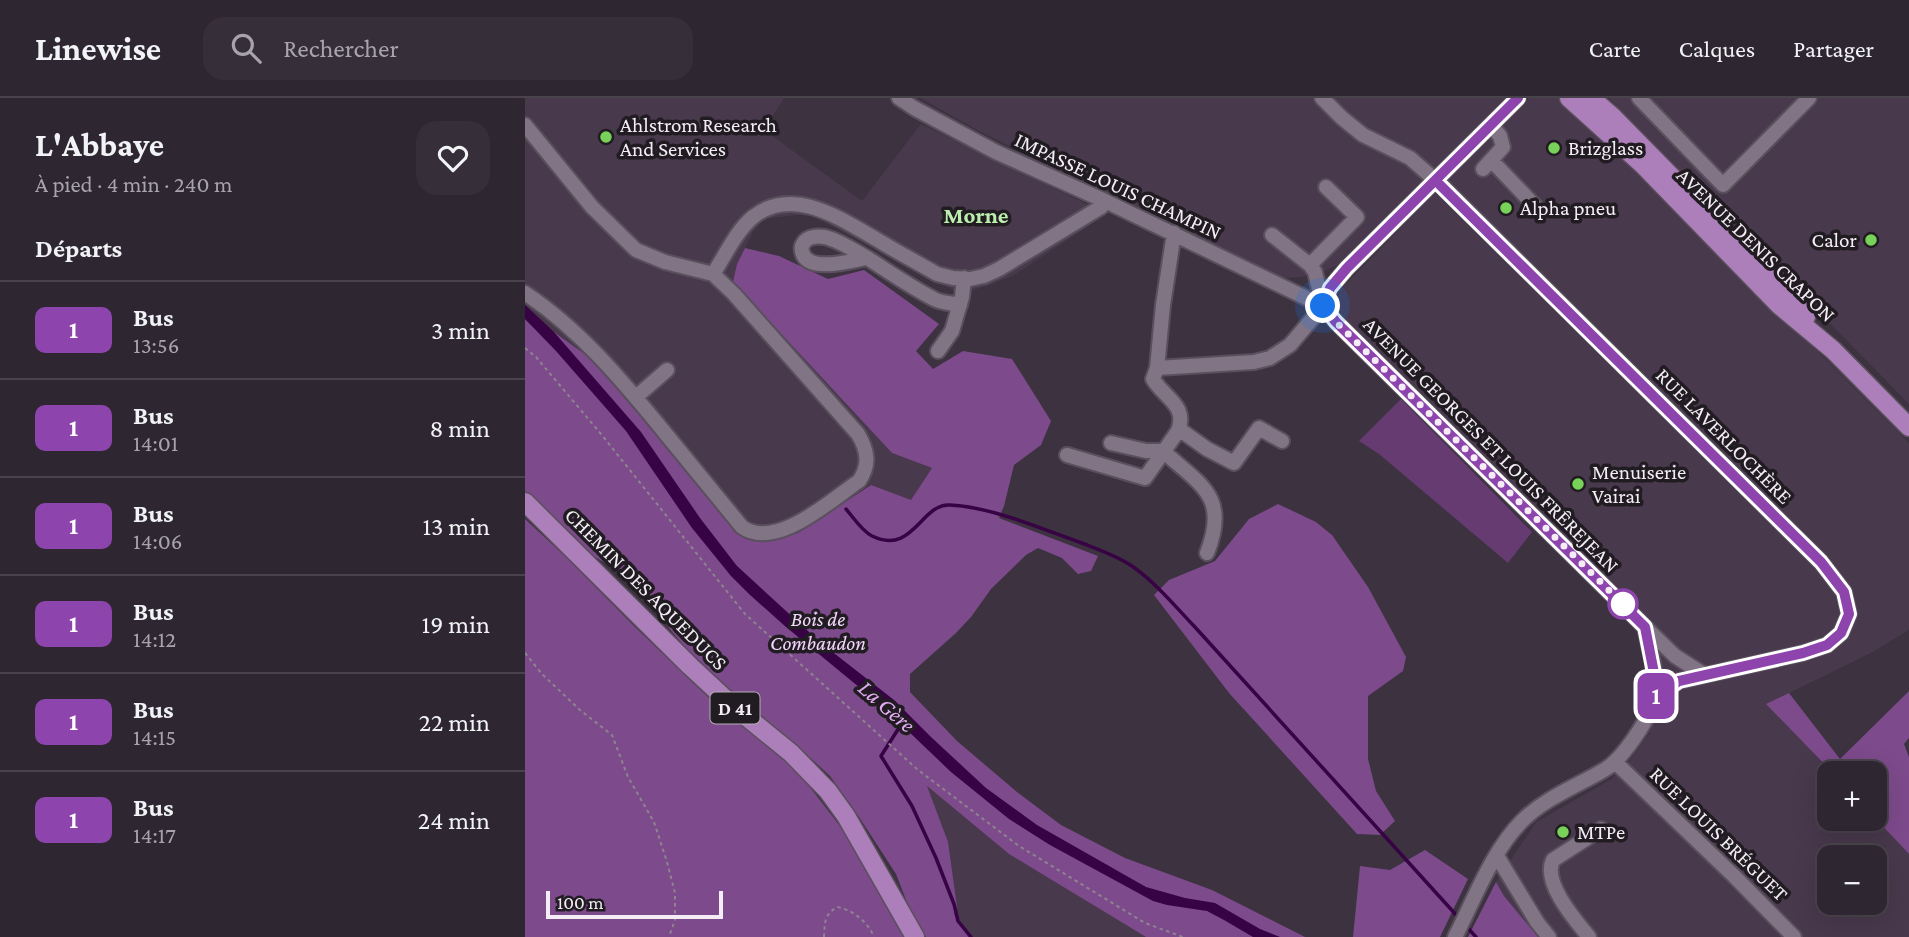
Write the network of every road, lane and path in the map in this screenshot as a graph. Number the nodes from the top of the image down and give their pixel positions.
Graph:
1 (899, 98) edge
2 (1322, 98) edge
3 (1518, 98) edge
4 (1569, 98) edge
5 (1591, 98) edge
6 (1639, 98) edge
7 (1809, 98) edge
8 (525, 125) edge
9 (1491, 125) junction
10 (1436, 180) junction
11 (1326, 187) dead end
12 (1105, 201) junction
13 (1536, 207) dead end
14 (1174, 233) junction
15 (1272, 235) dead end
16 (866, 258) dead end
17 (1310, 265) junction
18 (713, 274) junction
19 (964, 278) junction
20 (525, 293) edge
21 (960, 304) junction
22 (1323, 306) junction
23 (525, 348) edge
24 (1833, 350) junction
25 (938, 351) dead end
26 (1157, 368) junction
27 (667, 370) dead end
28 (636, 397) junction
29 (1909, 427) edge
30 (1179, 429) junction
31 (1282, 441) dead end
32 (1111, 443) dead end
33 (1163, 451) junction
34 (1067, 455) dead end
35 (525, 502) edge
36 (1207, 553) dead end
37 (1645, 627) junction
38 (525, 653) edge
39 (1703, 674) junction
40 (1655, 697) junction
41 (1615, 762) junction
42 (1601, 829) dead end
43 (1497, 856) junction
44 (670, 937) edge
45 (824, 937) edge
46 (874, 937) edge
47 (915, 937) edge
48 (1183, 937) edge
49 (1455, 937) edge
50 (1549, 937) edge
51 (1589, 937) edge
52 (1794, 937) edge

1 - 12 street, IMPASSE LOUIS CHAMPIN
2 - 10 street, RUE LAVERLOCHÈRE
3 - 9 street
4 - 24 main road, AVENUE DENIS CRAPON
5 - 24 main road
6 - 7 street
8 - 18 street
9 - 10 street
9 - 13 street
10 - 22 street
10 - 39 street, RUE LAVERLOCHÈRE
11 - 17 street
12 - 14 street, IMPASSE LOUIS CHAMPIN
12 - 19 street
14 - 22 street, IMPASSE LOUIS CHAMPIN
14 - 26 street
15 - 17 street
16 - 21 street
17 - 22 street
18 - 19 street
18 - 28 street
19 - 21 street
20 - 28 street
21 - 25 street
22 - 26 street
22 - 37 street, AVENUE GEORGES ET LOUIS FRÊREJEAN
23 - 48 path
24 - 29 main road, AVENUE DENIS CRAPON
26 - 30 street
27 - 28 street
30 - 31 street
30 - 33 street
32 - 33 street
33 - 34 street
33 - 36 street
35 - 47 main road, CHEMIN DES AQUEDUCS / D 41
37 - 39 street
37 - 40 street
38 - 44 path
39 - 40 street, RUE LAVERLOCHÈRE
40 - 41 street
41 - 43 street
41 - 52 street, RUE LOUIS BRÉGUET
42 - 51 street
43 - 49 street
43 - 50 street
45 - 46 path

